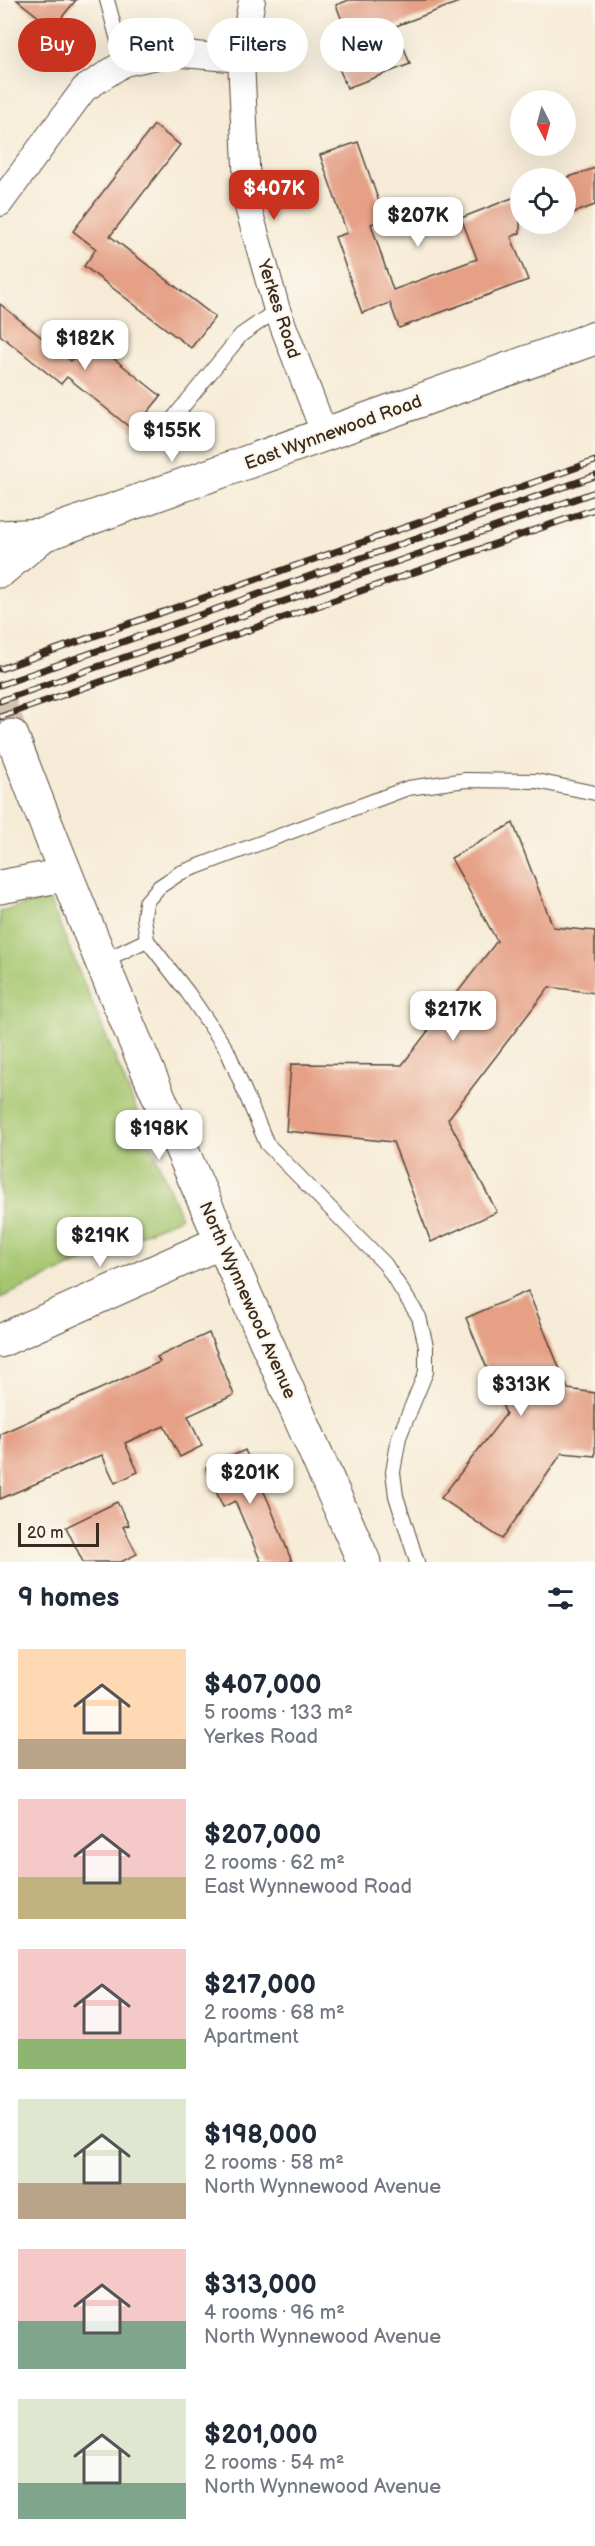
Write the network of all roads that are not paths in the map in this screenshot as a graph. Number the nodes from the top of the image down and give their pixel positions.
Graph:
1 (107, 0) edge
2 (252, 0) edge
3 (112, 18) edge
4 (249, 18) edge
5 (110, 72) edge
6 (242, 72) edge
7 (0, 203) edge
8 (277, 310) junction
9 (595, 338) edge
10 (167, 426) dead end
11 (325, 435) junction
12 (43, 535) junction
13 (0, 537) edge
14 (0, 571) edge
15 (12, 736) tunnel mouth
16 (595, 793) edge
17 (64, 875) junction
18 (0, 887) edge
19 (147, 940) junction
20 (101, 962) junction
21 (222, 1242) junction
22 (0, 1341) edge
23 (364, 1562) edge
24 (417, 1562) edge

1 - 3 lane
2 - 4 street, Yerkes Road
5 - 7 street
6 - 8 street, Yerkes Road
8 - 10 lane
8 - 11 street, Yerkes Road
9 - 11 street, East Wynnewood Road
11 - 12 street, East Wynnewood Road
12 - 13 street, East Wynnewood Road
12 - 14 street
15 - 17 street, North Wynnewood Avenue
16 - 19 lane
17 - 18 street
17 - 20 street, North Wynnewood Avenue
19 - 20 lane
19 - 24 lane
20 - 21 street, North Wynnewood Avenue
21 - 22 street
21 - 23 street, North Wynnewood Avenue

